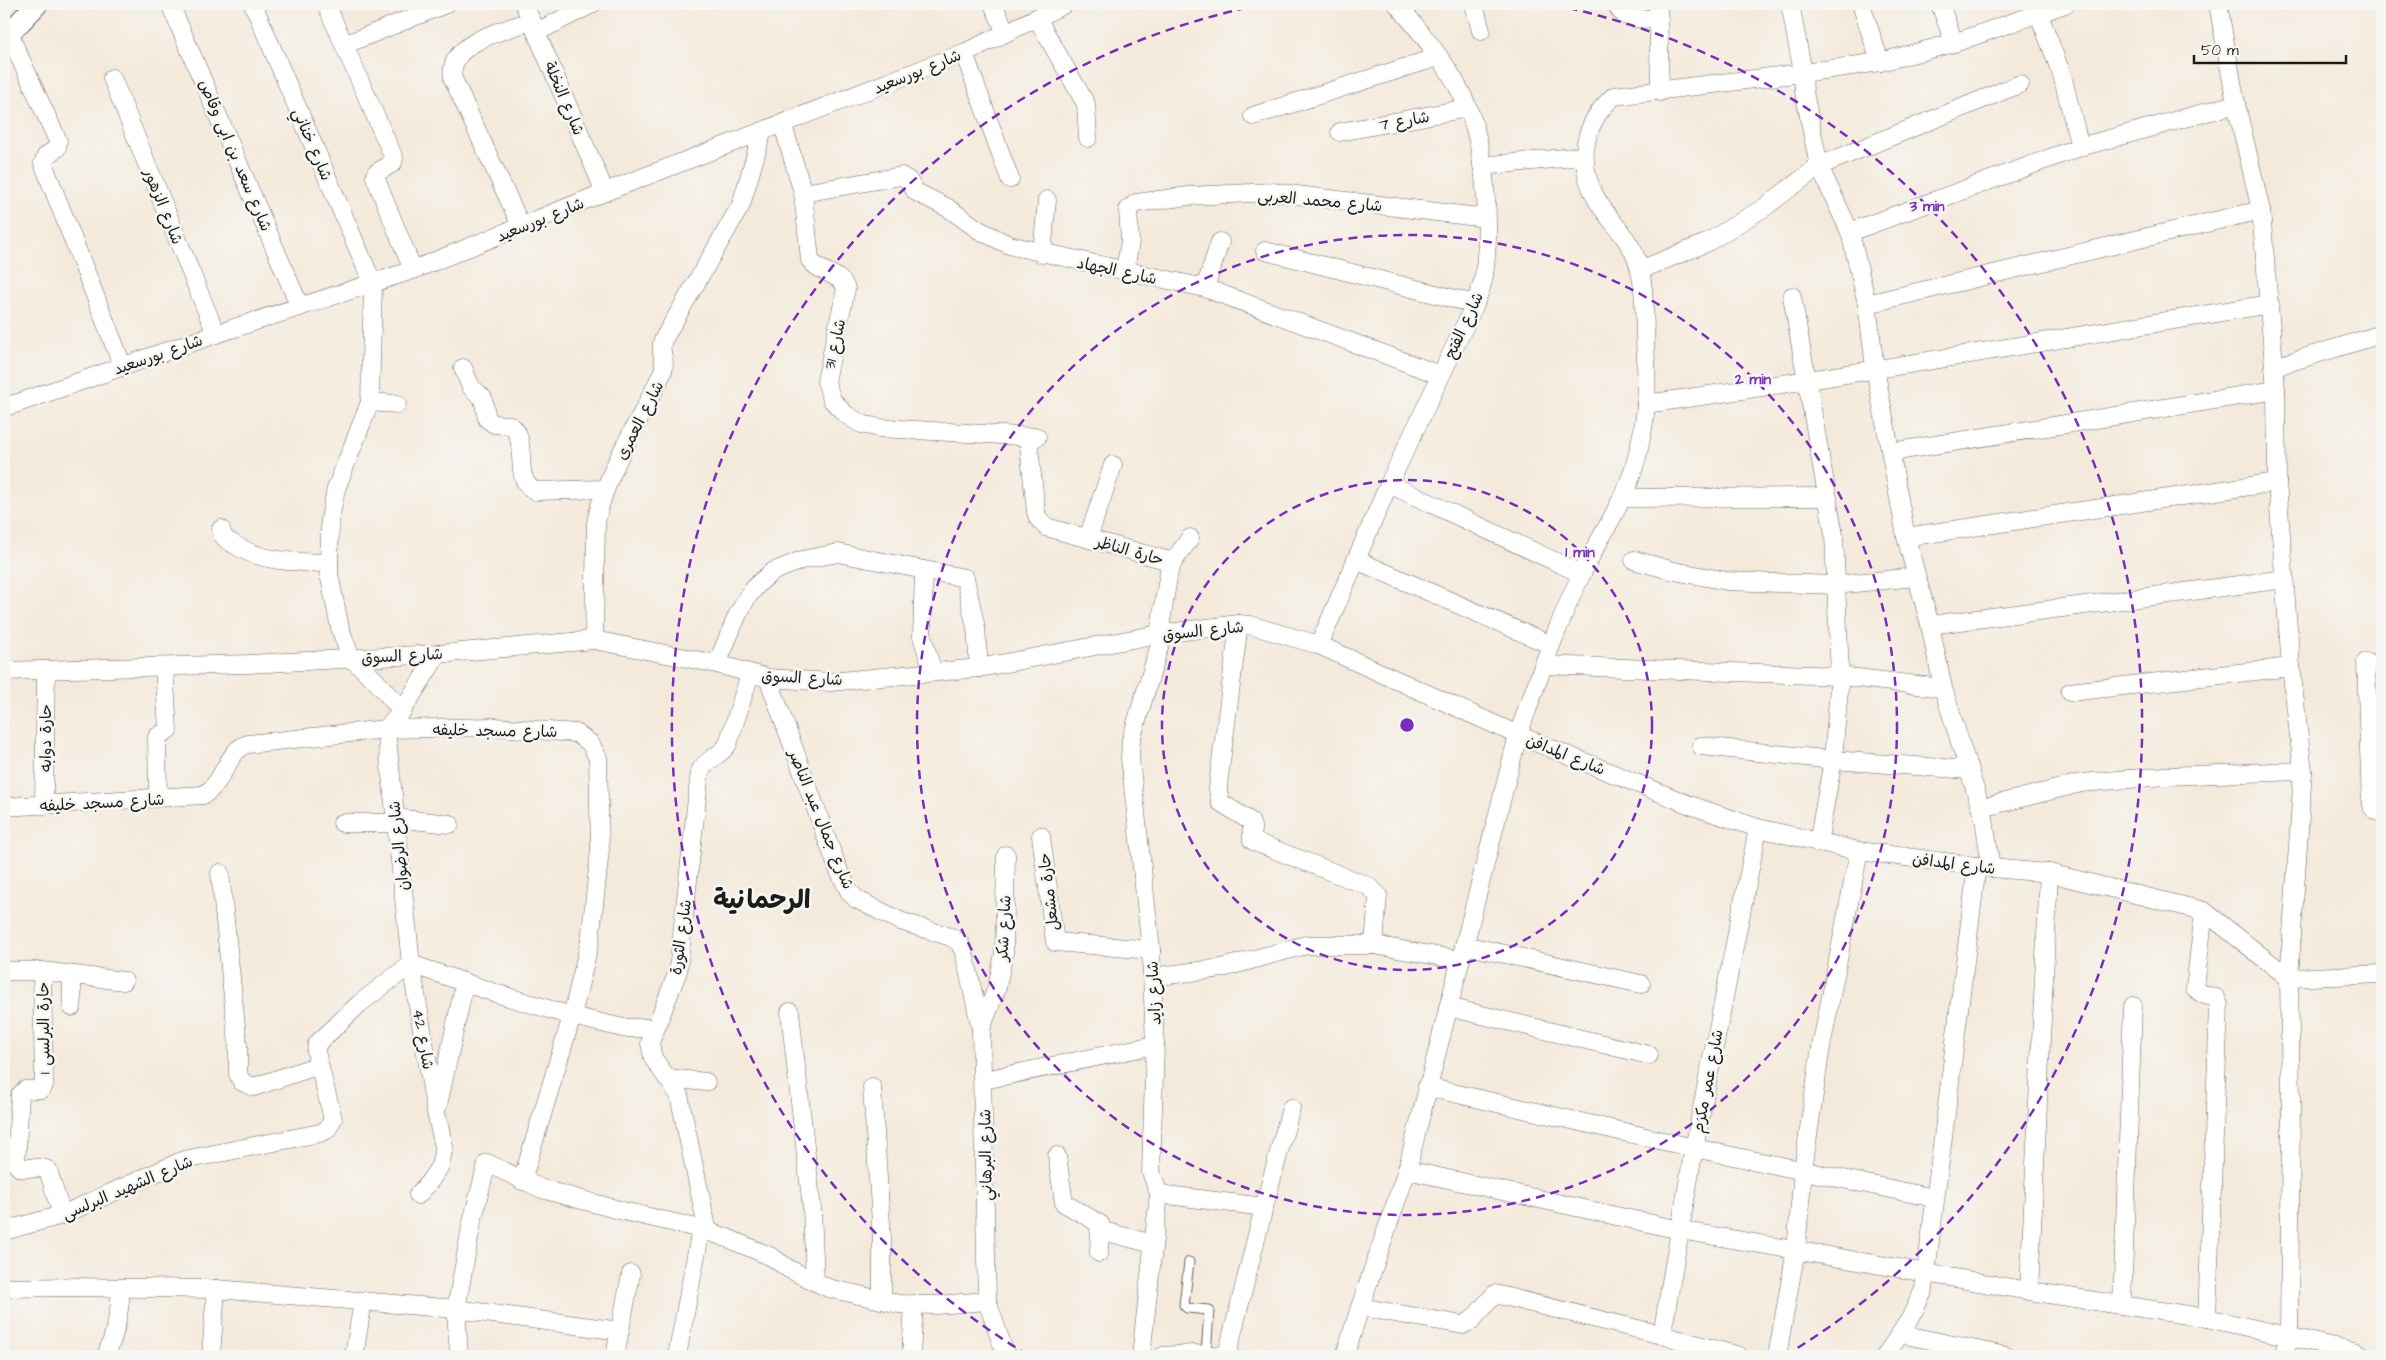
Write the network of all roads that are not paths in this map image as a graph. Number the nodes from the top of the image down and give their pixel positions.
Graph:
1 (37, 4) edge
2 (170, 4) edge
3 (253, 4) edge
4 (326, 4) edge
5 (446, 4) edge
6 (524, 4) edge
7 (592, 4) edge
8 (993, 4) edge
9 (1065, 4) edge
10 (1397, 4) edge
11 (1474, 4) edge
12 (1617, 4) edge
13 (1790, 4) edge
14 (1861, 4) edge
15 (1940, 4) edge
16 (2065, 4) edge
17 (2218, 4) edge
18 (2037, 8) edge
19 (1658, 11) edge
20 (1037, 18) junction
21 (534, 26) junction
22 (1481, 31) dead end
23 (1006, 33) junction
24 (6, 37) edge
25 (1954, 43) junction
26 (344, 45) junction
27 (964, 53) junction
28 (1438, 57) junction
29 (1880, 62) junction
30 (1803, 73) junction
31 (112, 78) dead end
32 (2020, 84) dead end
33 (1660, 92) junction
34 (2236, 104) junction
35 (1468, 108) junction
36 (1253, 116) dead end
37 (783, 124) junction
38 (1340, 132) dead end
39 (762, 133) junction
40 (1088, 138) dead end
41 (2080, 147) junction
42 (1584, 156) junction
43 (1482, 166) junction
44 (1819, 166) junction
45 (1010, 179) dead end
46 (606, 192) junction
47 (803, 193) junction
48 (1047, 200) dead end
49 (2261, 210) junction
50 (1486, 218) junction
51 (521, 226) junction
52 (1850, 232) junction
53 (1220, 242) dead end
54 (1265, 250) dead end
55 (1042, 254) junction
56 (413, 270) junction
57 (1640, 270) junction
58 (1124, 271) junction
59 (373, 284) junction
60 (1205, 288) junction
61 (1792, 296) dead end
62 (1475, 304) junction
63 (1867, 304) junction
64 (2270, 304) junction
65 (300, 307) junction
66 (216, 334) junction
67 (2382, 334) edge
68 (123, 367) junction
69 (2274, 367) junction
70 (463, 368) dead end
71 (1875, 368) junction
72 (1440, 375) junction
73 (1808, 382) junction
74 (2276, 390) junction
75 (370, 402) junction
76 (398, 404) dead end
77 (1646, 404) junction
78 (4, 406) edge
79 (1033, 437) joint
80 (1891, 452) junction
81 (1113, 465) dead end
82 (2277, 482) junction
83 (1389, 484) junction
84 (604, 489) junction
85 (1828, 497) junction
86 (1622, 498) junction
87 (221, 529) dead end
88 (1906, 537) junction
89 (1088, 538) junction
90 (1190, 538) dead end
91 (1356, 560) junction
92 (1634, 560) dead end
93 (329, 562) junction
94 (1172, 562) junction
95 (924, 571) junction
96 (1582, 574) junction
97 (1916, 576) junction
98 (2285, 578) junction
99 (1835, 585) junction
100 (1239, 624) junction
101 (1930, 625) junction
102 (1161, 634) junction
103 (594, 640) junction
104 (1319, 645) junction
105 (1551, 646) junction
106 (438, 654) junction
107 (351, 658) junction
108 (2366, 662) dead end
109 (717, 664) junction
110 (1543, 665) junction
111 (164, 667) junction
112 (2291, 667) junction
113 (979, 668) junction
114 (4, 671) edge
115 (46, 671) junction
116 (932, 672) junction
117 (750, 674) junction
118 (1840, 676) junction
119 (768, 678) junction
120 (1943, 688) junction
121 (2070, 692) dead end
122 (402, 711) junction
123 (386, 729) junction
124 (1518, 735) junction
125 (1702, 746) dead end
126 (1833, 760) junction
127 (1970, 770) junction
128 (2303, 771) junction
129 (158, 798) junction
130 (44, 805) junction
131 (4, 807) edge
132 (1981, 808) junction
133 (2382, 812) edge
134 (396, 820) junction
135 (342, 823) dead end
136 (450, 824) dead end
137 (1758, 828) junction
138 (1041, 836) dead end
139 (1818, 843) junction
140 (1859, 851) junction
141 (1006, 855) dead end
142 (1984, 867) junction
143 (220, 873) dead end
144 (2049, 873) junction
145 (2204, 911) junction
146 (1374, 945) junction
147 (1151, 950) junction
148 (964, 952) joint
149 (1462, 952) junction
150 (411, 964) junction
151 (4, 971) edge
152 (42, 971) junction
153 (2382, 974) edge
154 (72, 975) junction
155 (1152, 978) junction
156 (2289, 978) junction
157 (124, 981) dead end
158 (465, 982) junction
159 (1641, 984) dead end
160 (2133, 1006) dead end
161 (72, 1007) dead end
162 (1448, 1007) junction
163 (790, 1012) dead end
164 (572, 1016) junction
165 (655, 1028) junction
166 (981, 1028) junction
167 (1155, 1045) junction
168 (1649, 1055) dead end
169 (318, 1058) junction
170 (668, 1078) junction
171 (984, 1080) junction
172 (706, 1082) dead end
173 (872, 1087) dead end
174 (1427, 1087) junction
175 (1291, 1108) dead end
176 (436, 1113) junction
177 (1694, 1148) junction
178 (1057, 1156) dead end
179 (1407, 1170) junction
180 (1803, 1170) junction
181 (522, 1181) junction
182 (1159, 1194) junction
183 (418, 1195) dead end
184 (1934, 1198) junction
185 (1264, 1207) junction
186 (62, 1214) junction
187 (704, 1230) junction
188 (1099, 1230) junction
189 (1680, 1230) junction
190 (4, 1231) edge
191 (1153, 1244) junction
192 (1796, 1250) junction
193 (1098, 1253) dead end
194 (1189, 1262) dead end
195 (1926, 1273) junction
196 (631, 1274) dead end
197 (815, 1282) junction
198 (4, 1288) edge
199 (121, 1288) junction
200 (216, 1289) junction
201 (2029, 1291) junction
202 (882, 1300) junction
203 (363, 1301) junction
204 (987, 1301) junction
205 (914, 1304) junction
206 (2122, 1305) junction
207 (1360, 1307) junction
208 (456, 1310) junction
209 (2207, 1318) junction
210 (620, 1331) junction
211 (1900, 1334) junction
212 (1662, 1335) junction
213 (2289, 1338) junction
214 (1206, 1355) junction
215 (106, 1356) edge
216 (211, 1356) edge
217 (354, 1356) edge
218 (459, 1356) edge
219 (615, 1356) edge
220 (676, 1356) edge
221 (911, 1356) edge
222 (1006, 1356) edge
223 (1141, 1356) edge
224 (1163, 1356) edge
225 (1227, 1356) edge
226 (1345, 1356) edge
227 (1739, 1356) edge
228 (1777, 1356) edge
229 (1886, 1356) edge
230 (2006, 1356) edge
231 (2283, 1356) edge
232 (2364, 1356) edge

1 - 24 street
2 - 65 street, شارع سعد بن ابى وقاص
3 - 59 street, شارع خناني
4 - 26 street
5 - 26 street
6 - 21 street, شارع النخلة
7 - 21 street
8 - 23 street
9 - 20 street, شارع بورسعيد
10 - 28 street, شارع الفتح
11 - 22 street
12 - 19 street
13 - 30 street
14 - 29 street
15 - 25 street
16 - 18 street
17 - 34 street
18 - 25 street
18 - 41 street
19 - 33 street
20 - 23 street, شارع بورسعيد
20 - 40 street
21 - 46 street, شارع النخلة
21 - 51 street
23 - 27 street, شارع بورسعيد
24 - 68 street
25 - 29 street
26 - 56 street
27 - 37 street, شارع بورسعيد
27 - 45 street
28 - 35 street, شارع الفتح
28 - 36 street
29 - 30 street
30 - 33 street
30 - 44 street
31 - 66 street, شارع الزهور
32 - 44 street
33 - 42 street
34 - 41 street
34 - 49 street
35 - 38 street, شارع 7
35 - 43 street, شارع الفتح
37 - 39 street, شارع بورسعيد
37 - 47 street, شارع 31
39 - 46 street, شارع بورسعيد
39 - 84 street, شارع العمرى
41 - 52 street
42 - 43 street
42 - 57 street
43 - 50 street, شارع الفتح
44 - 52 street
44 - 57 street
46 - 51 street, شارع بورسعيد
47 - 55 street, شارع الجهاد
47 - 79 street, شارع 31
48 - 55 street
49 - 63 street
49 - 64 street
50 - 58 street, شارع محمد العربى
50 - 62 street, شارع الفتح
51 - 56 street, شارع بورسعيد
52 - 63 street
53 - 60 street
54 - 62 street
55 - 58 street, شارع الجهاد
56 - 59 street, شارع بورسعيد
57 - 77 street
58 - 60 street, شارع الجهاد
59 - 65 street, شارع بورسعيد
59 - 75 street
60 - 72 street, شارع الجهاد
61 - 73 street
62 - 72 street, شارع الفتح
63 - 71 street
64 - 69 street
64 - 71 street
65 - 66 street, شارع بورسعيد
66 - 68 street, شارع بورسعيد
67 - 69 street
68 - 78 street, شارع بورسعيد
69 - 74 street
70 - 84 street
71 - 73 street
71 - 80 street
72 - 83 street, شارع الفتح
73 - 77 street
73 - 85 street
74 - 80 street
74 - 82 street
75 - 76 street
75 - 93 street
77 - 86 street
79 - 89 street, حارة الناظر
80 - 88 street
81 - 89 street, حارة الناظر
82 - 88 street
82 - 98 street
83 - 91 street, شارع الفتح
83 - 96 street
84 - 103 street, شارع العمرى
85 - 86 street
85 - 99 street
86 - 96 street
87 - 93 street
88 - 97 street
89 - 94 street, حارة الناظر
90 - 94 street
91 - 104 street, شارع الفتح
91 - 105 street
92 - 99 street
93 - 107 street
94 - 102 street, شارع زايد
95 - 109 street
95 - 113 street
95 - 116 street
96 - 105 street
97 - 99 street
97 - 101 street
98 - 101 street
98 - 112 street
99 - 118 street
100 - 102 street, شارع السوق
100 - 104 street, شارع السوق
100 - 146 street
101 - 120 street
102 - 113 street, شارع السوق
102 - 147 street, شارع زايد
103 - 106 street, شارع السوق
103 - 109 street, شارع السوق
104 - 124 street, شارع السوق
105 - 110 street
106 - 107 street, شارع السوق
106 - 122 street
107 - 111 street, شارع السوق
107 - 122 street
108 - 133 street
109 - 117 street, شارع السوق
110 - 118 street
110 - 124 street
111 - 115 street, شارع السوق
111 - 129 street
112 - 121 street
112 - 128 street
113 - 116 street, شارع السوق
114 - 115 street, شارع السوق
115 - 130 street, حارة دوابه
116 - 119 street, شارع السوق
117 - 119 street, شارع السوق
117 - 165 street, شارع الثورة
118 - 120 street
118 - 126 street
119 - 148 street, شارع جمال عبد الناصر
120 - 127 street
122 - 123 street
123 - 129 street, شارع مسجد خليفه
123 - 134 street, شارع الرضوان
123 - 164 street, شارع مسجد خليفه
124 - 137 street, شارع المدافن
124 - 149 street
125 - 126 street
126 - 127 street
126 - 139 street
127 - 132 street
128 - 132 street
128 - 156 street
129 - 130 street, شارع مسجد خليفه
130 - 131 street, شارع مسجد خليفه
132 - 142 street
134 - 135 street
134 - 136 street
134 - 150 street, شارع الرضوان
137 - 139 street, شارع المدافن
137 - 177 street, شارع عمر مكرم
138 - 147 street, حارة مشعل
139 - 140 street, شارع المدافن
140 - 142 street, شارع المدافن
140 - 180 street
141 - 166 street, شارع شكر
142 - 144 street, شارع المدافن
142 - 184 street
143 - 169 street
144 - 145 street, شارع المدافن
144 - 201 street
145 - 156 street, شارع المدافن
145 - 209 street
146 - 149 street
146 - 155 street
147 - 155 street, شارع زايد
148 - 166 street, شارع البرهاني
149 - 159 street
149 - 162 street
150 - 158 street
150 - 169 street
150 - 176 street, شارع 42
151 - 152 street
152 - 154 street
152 - 186 street, حارة البرلسى 1
153 - 156 street
154 - 157 street
154 - 161 street
155 - 167 street, شارع زايد
156 - 213 street
158 - 164 street
158 - 176 street, شارع 42
160 - 206 street
162 - 168 street
162 - 174 street
163 - 197 street
164 - 165 street
164 - 181 street, شارع مسجد خليفه
165 - 170 street, شارع الثورة
166 - 171 street, شارع البرهاني
167 - 171 street
167 - 182 street, شارع زايد
169 - 186 street, شارع الشهيد البرلسى
170 - 172 street
170 - 187 street, شارع الثورة
171 - 204 street, شارع البرهاني
173 - 202 street
174 - 177 street
174 - 179 street
175 - 185 street
176 - 183 street, شارع 42
177 - 180 street
177 - 189 street, شارع عمر مكرم
178 - 188 street
179 - 189 street
179 - 207 street
180 - 184 street
180 - 192 street
181 - 187 street
181 - 208 street
182 - 185 street
182 - 191 street, شارع زايد
184 - 195 street
185 - 225 street
186 - 190 street, شارع الشهيد البرلسى
187 - 197 street
187 - 220 street
188 - 191 street
188 - 193 street
189 - 192 street
189 - 212 street, شارع عمر مكرم
191 - 223 street, شارع زايد
192 - 195 street
192 - 228 street
194 - 214 lane
195 - 201 street
195 - 211 street
196 - 210 street
197 - 202 street
198 - 199 street
199 - 200 street
199 - 215 street
200 - 203 street
200 - 216 street
201 - 206 street
202 - 205 street
203 - 208 street
203 - 217 street
204 - 205 street
204 - 222 street, شارع البرهاني
205 - 221 street
206 - 209 street
207 - 212 street
207 - 226 street
208 - 210 street
208 - 218 street
209 - 213 street
210 - 219 street
211 - 229 street
211 - 230 street
212 - 227 street
213 - 231 street
213 - 232 street
214 - 224 street
214 - 225 street

